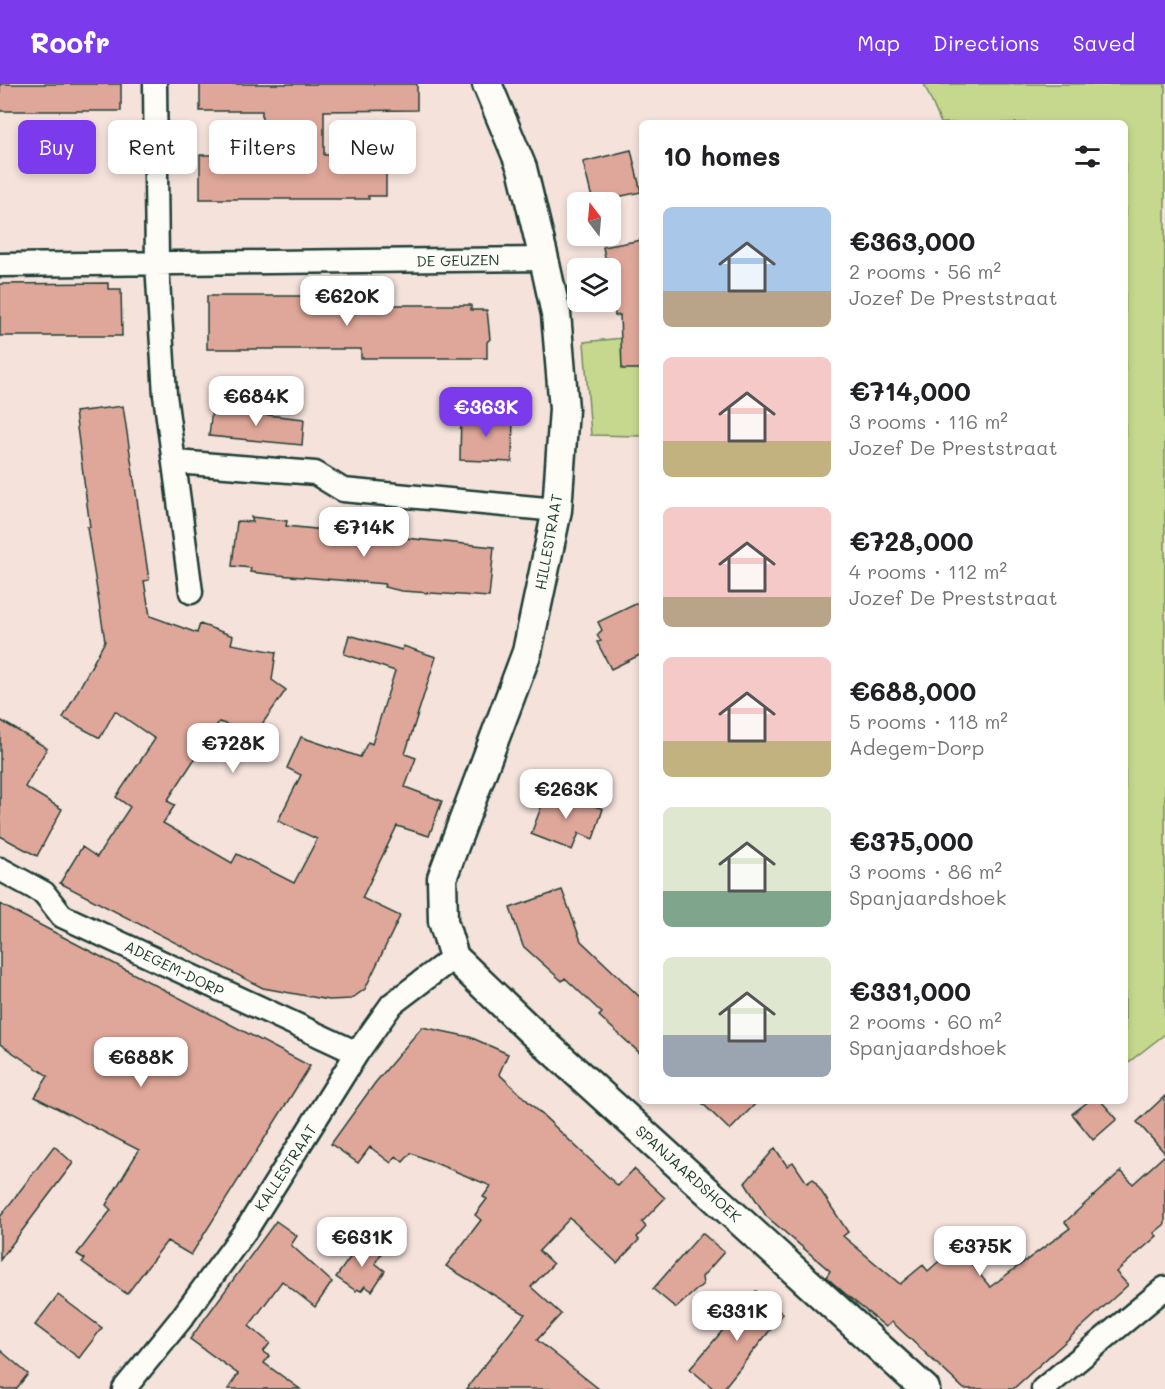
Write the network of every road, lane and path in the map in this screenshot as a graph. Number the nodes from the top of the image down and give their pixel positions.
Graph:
1 (155, 84) edge
2 (487, 84) edge
3 (544, 259) junction
4 (157, 263) junction
5 (0, 265) edge
6 (176, 462) junction
7 (557, 510) junction
8 (191, 592) dead end
9 (0, 870) edge
10 (454, 957) junction
11 (357, 1053) junction
12 (1165, 1288) edge
13 (124, 1389) edge
14 (925, 1389) edge
15 (1043, 1389) edge

1 - 4 street
2 - 3 street, HILLESTRAAT
3 - 4 street, DE GEUZEN
3 - 7 street, HILLESTRAAT
4 - 5 street, DE GEUZEN
4 - 6 street
6 - 7 street
6 - 8 street
7 - 10 street, HILLESTRAAT
9 - 11 street, ADEGEM-DORP
10 - 11 street, KALLESTRAAT
10 - 14 street, SPANJAARDSHOEK
11 - 13 street, KALLESTRAAT
12 - 15 street

